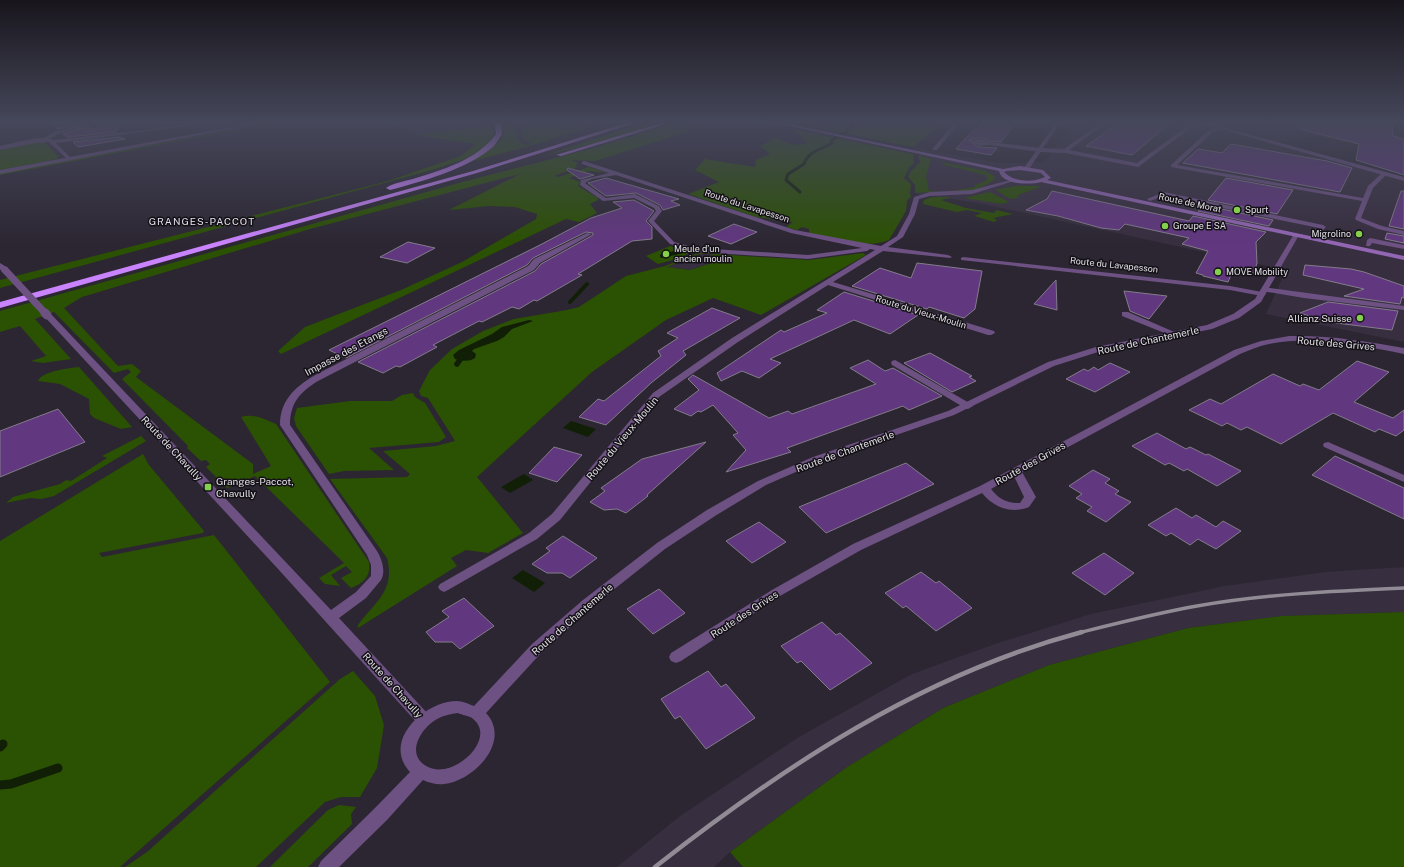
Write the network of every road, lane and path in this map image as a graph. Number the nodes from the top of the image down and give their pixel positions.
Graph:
1 (45, 163) edge
2 (459, 163) edge
3 (484, 163) edge
4 (502, 163) edge
5 (522, 163) edge
6 (585, 163) edge
7 (970, 163) edge
8 (1030, 163) edge
9 (1130, 163) edge
10 (1140, 163) edge
11 (1176, 163) edge
12 (1347, 163) edge
13 (1027, 168) junction
14 (1002, 170) junction
15 (0, 172) edge
16 (618, 174) junction
17 (1384, 174) junction
18 (1048, 177) junction
19 (1403, 178) edge
20 (1012, 180) junction
21 (1042, 181) junction
22 (370, 198) junction
23 (1150, 199) junction
24 (1365, 200) junction
25 (1321, 232) junction
26 (1404, 233) edge
27 (589, 234) dead end
28 (1296, 235) junction
29 (1368, 245) junction
30 (1404, 247) edge
31 (872, 248) junction
32 (884, 249) junction
33 (1404, 253) edge
34 (948, 257) dead end
35 (1404, 258) edge
36 (963, 259) dead end
37 (3, 267) edge
38 (828, 283) junction
39 (1264, 292) junction
40 (0, 297) edge
41 (0, 305) edge
42 (1404, 308) edge
43 (1125, 314) dead end
44 (991, 333) dead end
45 (1175, 334) junction
46 (1404, 351) edge
47 (895, 363) dead end
48 (968, 406) junction
49 (1328, 445) dead end
50 (1016, 470) junction
51 (1404, 480) edge
52 (984, 488) junction
53 (444, 587) dead end
54 (331, 617) junction
55 (676, 657) dead end
56 (478, 712) junction
57 (424, 720) junction
58 (420, 772) junction
59 (327, 867) edge

1 - 15 street
2 - 22 highway
3 - 22 highway
4 - 22 highway
5 - 22 highway
6 - 16 street, Route du Lavapesson
7 - 14 main road, Route de Morat
8 - 13 street
9 - 10 street
11 - 24 street
12 - 17 street
13 - 14 main road, Route de Morat
13 - 18 main road, Route de Morat
14 - 20 main road
16 - 31 street, Route du Lavapesson
16 - 31 street, Route du Lavapesson
17 - 19 street
17 - 24 street
18 - 21 main road
18 - 23 main road, Route de Morat
20 - 21 main road, Route de Morat
20 - 32 street, Route du Vieux-Moulin
21 - 28 main road, Route de Morat
22 - 40 highway
22 - 41 highway
23 - 25 main road, Route de Morat
23 - 25 street
24 - 26 street
25 - 29 main road, Route de Morat
27 - 54 street, Impasse des Etangs
28 - 35 main road, Route de Morat
28 - 39 street, Route de Chantemerle
29 - 30 street
29 - 33 main road, Route de Morat
31 - 32 street, Route du Lavapesson
32 - 34 street, Route du Lavapesson
32 - 38 street, Route du Vieux-Moulin
36 - 39 street, Route du Lavapesson
37 - 54 street, Route de Chavully, bridge
38 - 44 street, Route du Vieux-Moulin
38 - 53 street, Route du Vieux-Moulin
39 - 42 street
39 - 45 street, Route de Chantemerle
43 - 45 street
45 - 48 street, Route de Chantemerle
46 - 50 street, Route des Grives
47 - 48 street
48 - 56 street, Route de Chantemerle
49 - 51 street
50 - 52 street, Route des Grives
50 - 52 street
52 - 55 street, Route des Grives
54 - 57 street, Route de Chavully
56 - 57 street
56 - 58 street
57 - 58 street
58 - 59 street

